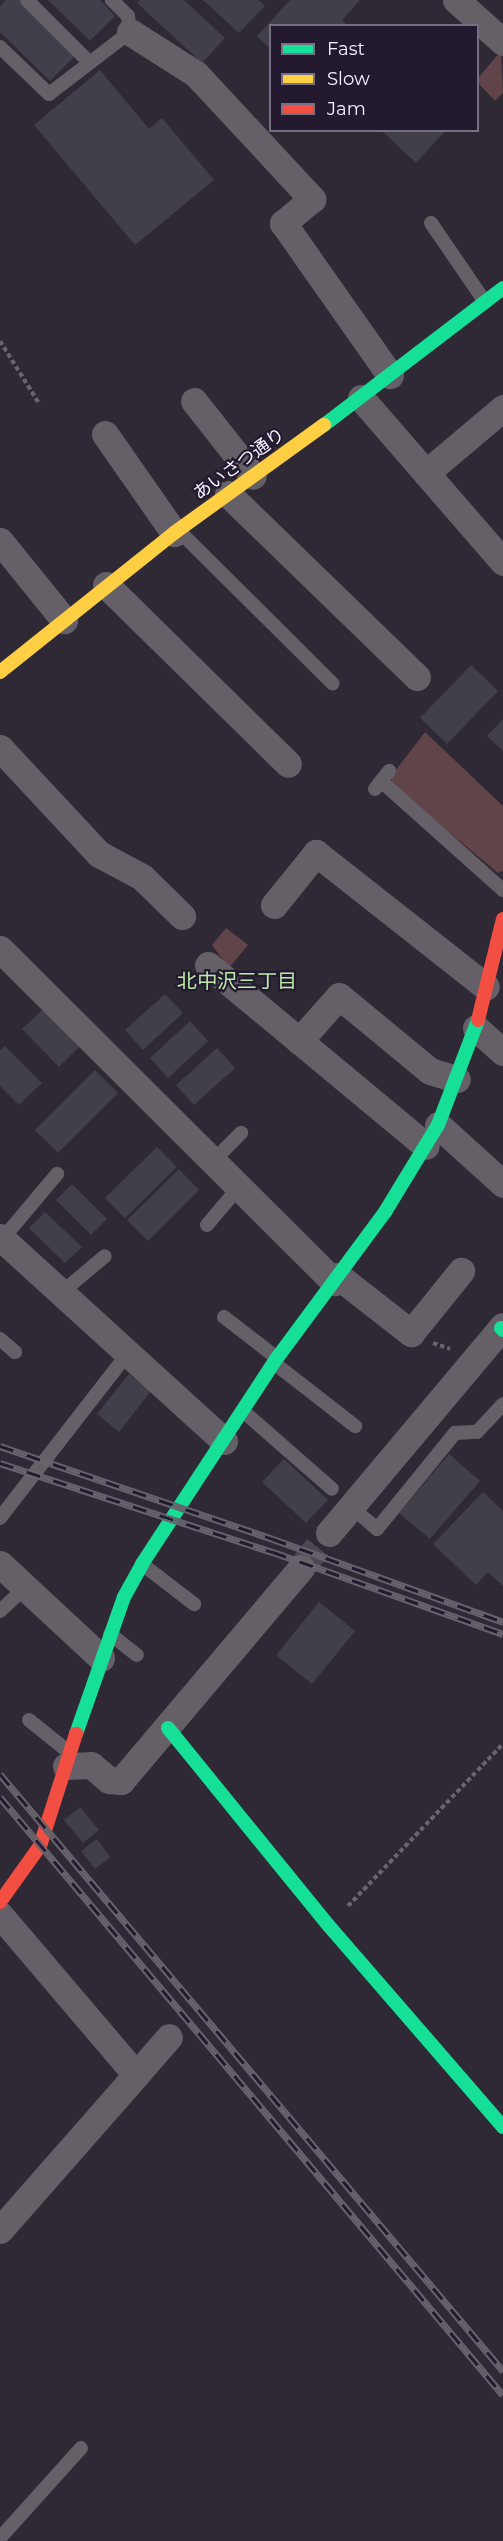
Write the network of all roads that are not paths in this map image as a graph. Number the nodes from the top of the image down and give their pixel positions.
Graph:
1 (27, 0) edge
2 (112, 0) edge
3 (456, 0) edge
4 (130, 32) junction
5 (503, 42) edge
6 (0, 47) edge
7 (89, 62) junction
8 (431, 223) dead end
9 (503, 288) edge
10 (484, 302) junction
11 (390, 375) junction
12 (361, 398) junction
13 (194, 400) dead end
14 (503, 408) edge
15 (105, 434) dead end
16 (426, 473) junction
17 (253, 476) junction
18 (228, 494) junction
19 (176, 532) junction
20 (0, 541) edge
21 (503, 562) edge
22 (106, 585) junction
23 (64, 620) junction
24 (0, 672) edge
25 (417, 677) dead end
26 (333, 684) dead end
27 (0, 748) edge
28 (288, 764) dead end
29 (382, 780) dead end
30 (503, 891) edge
31 (274, 905) dead end
32 (182, 916) dead end
33 (503, 919) edge
34 (0, 949) edge
35 (208, 965) dead end
36 (494, 972) edge
37 (476, 1028) junction
38 (299, 1041) junction
39 (503, 1052) edge
40 (457, 1079) junction
41 (241, 1133) dead end
42 (432, 1135) junction
43 (213, 1161) junction
44 (57, 1174) dead end
45 (503, 1184) edge
46 (239, 1186) junction
47 (207, 1226) dead end
48 (1, 1240) edge
49 (105, 1256) dead end
50 (461, 1271) dead end
51 (336, 1279) junction
52 (61, 1293) junction
53 (224, 1317) dead end
54 (502, 1328) edge
55 (0, 1339) edge
56 (15, 1352) dead end
57 (127, 1353) junction
58 (276, 1361) junction
59 (503, 1404) edge
60 (243, 1411) junction
61 (356, 1426) dead end
62 (224, 1441) junction
63 (341, 1498) junction
64 (0, 1518) edge
65 (329, 1533) tunnel mouth
66 (0, 1564) edge
67 (142, 1564) junction
68 (301, 1568) tunnel mouth
69 (26, 1588) junction
70 (194, 1604) dead end
71 (0, 1611) edge
72 (105, 1646) junction
73 (137, 1655) dead end
74 (29, 1720) dead end
75 (168, 1728) junction
76 (68, 1759) junction
77 (0, 1902) edge
78 (0, 1915) edge
79 (170, 2037) dead end
80 (136, 2075) junction
81 (503, 2127) edge
82 (0, 2230) edge
83 (81, 2448) dead end
84 (0, 2538) edge

1 - 7 lane
2 - 4 lane
3 - 5 street
4 - 7 lane
4 - 11 street
6 - 7 lane
8 - 10 lane
9 - 10 street, あいさつ通り
10 - 11 street, あいさつ通り
11 - 12 street, あいさつ通り
12 - 16 street
12 - 17 street, あいさつ通り
13 - 17 street
14 - 16 street
15 - 19 street
16 - 21 street
17 - 18 street, あいさつ通り
18 - 19 street, あいさつ通り
18 - 25 street
19 - 22 street, あいさつ通り
19 - 26 lane
20 - 23 street
22 - 23 street, あいさつ通り
22 - 28 street
23 - 24 street, あいさつ通り
27 - 32 street
29 - 30 lane
31 - 36 street
33 - 36 street
34 - 43 street
35 - 38 street
36 - 37 street
37 - 39 street
37 - 40 street
38 - 40 street
38 - 42 street
40 - 42 street
41 - 43 lane
42 - 45 street
42 - 51 street
43 - 46 street
44 - 48 lane
46 - 47 lane
46 - 51 street
48 - 52 street
49 - 52 lane
50 - 51 street
51 - 58 street
52 - 57 street
53 - 58 lane
54 - 63 street
55 - 56 lane
57 - 62 street
57 - 64 lane
58 - 60 street
58 - 61 lane
59 - 63 lane
60 - 62 street
60 - 63 lane
62 - 67 street
63 - 65 street
66 - 69 street
67 - 70 lane
67 - 72 street
68 - 75 street
69 - 71 lane
69 - 72 street
72 - 73 lane
72 - 76 street
74 - 76 lane
75 - 76 street
75 - 81 street
76 - 77 street
78 - 80 street
79 - 80 street
80 - 82 street
83 - 84 lane

